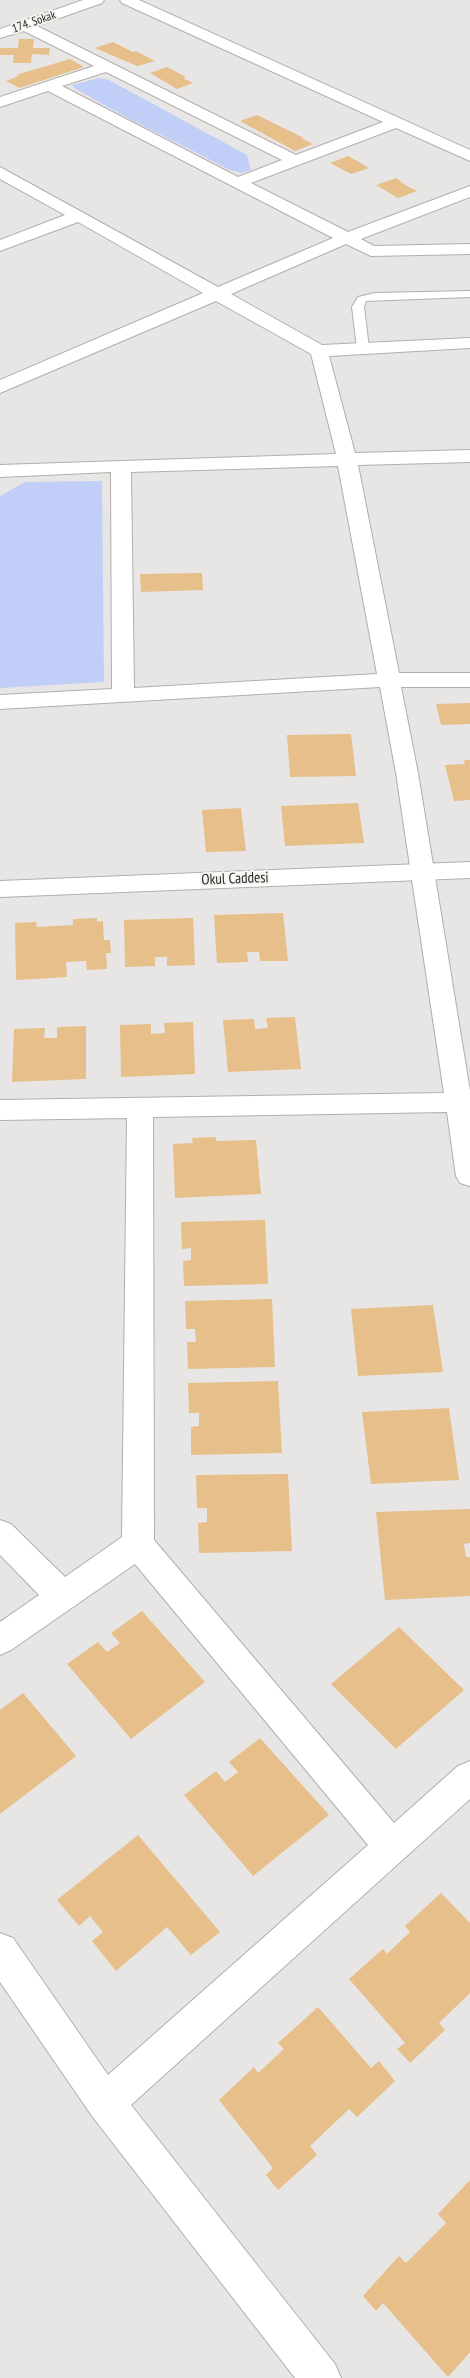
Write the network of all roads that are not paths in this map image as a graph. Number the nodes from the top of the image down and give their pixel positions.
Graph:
1 (97, 0) edge
2 (127, 0) edge
3 (24, 26) junction
4 (0, 34) edge
5 (106, 67) junction
6 (50, 86) junction
7 (0, 102) edge
8 (395, 123) junction
9 (470, 156) edge
10 (294, 160) junction
11 (0, 172) edge
12 (238, 183) junction
13 (470, 191) edge
14 (79, 216) junction
15 (347, 238) junction
16 (0, 246) edge
17 (470, 249) edge
18 (218, 293) junction
19 (470, 294) edge
20 (470, 343) edge
21 (363, 348) junction
22 (319, 350) junction
23 (0, 388) edge
24 (470, 456) edge
25 (347, 460) junction
26 (121, 466) junction
27 (0, 471) edge
28 (389, 680) junction
29 (470, 680) edge
30 (123, 695) junction
31 (0, 702) edge
32 (470, 870) edge
33 (422, 872) junction
34 (0, 889) edge
35 (464, 1103) edge
36 (140, 1108) junction
37 (0, 1110) edge
38 (470, 1176) edge
39 (0, 1534) edge
40 (138, 1544) junction
41 (62, 1596) junction
42 (0, 1640) edge
43 (470, 1777) edge
44 (392, 1847) junction
45 (0, 1951) edge
46 (105, 2103) junction
47 (321, 2378) edge

1 - 3 street, 174. Sokak
2 - 8 street
3 - 4 street, 174. Sokak
3 - 5 street
5 - 6 street
5 - 10 street
6 - 7 street
6 - 12 street
8 - 9 street
8 - 10 street
10 - 12 street
11 - 14 street
12 - 15 street
13 - 15 street
14 - 16 street
14 - 18 street
15 - 17 street
15 - 18 street
18 - 22 street
18 - 23 street
19 - 21 lane
20 - 21 street
21 - 22 street
22 - 25 street
24 - 25 street
25 - 26 street
25 - 28 street
26 - 27 street
26 - 30 street
28 - 29 street
28 - 30 street
28 - 33 street
30 - 31 street
32 - 33 street, Okul Caddesi
33 - 34 street, Okul Caddesi
33 - 35 street
35 - 36 street
35 - 38 street
36 - 37 street
36 - 40 street
39 - 41 street
40 - 41 street
40 - 44 street
41 - 42 street
43 - 44 street
44 - 46 street
45 - 46 street
46 - 47 street

